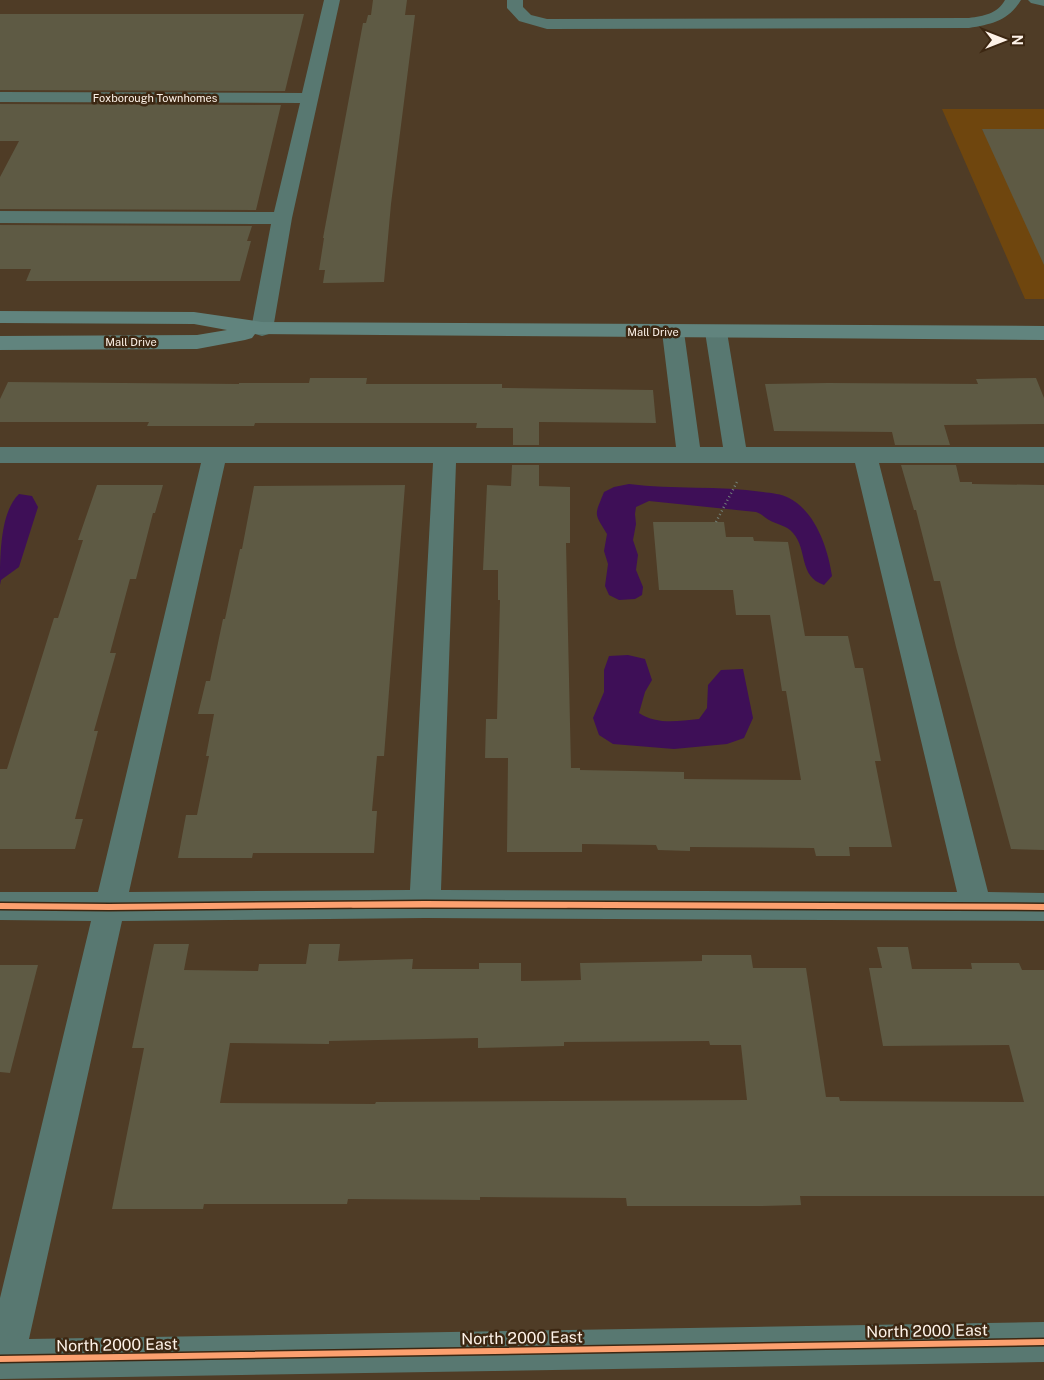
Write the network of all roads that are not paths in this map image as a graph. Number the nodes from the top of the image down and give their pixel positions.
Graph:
1 (332, 0) edge
2 (515, 0) edge
3 (1013, 0) edge
4 (1036, 0) edge
5 (1044, 1) edge
6 (0, 97) edge
7 (310, 98) junction
8 (0, 217) edge
9 (282, 218) junction
10 (0, 317) edge
11 (262, 330) junction
12 (673, 332) junction
13 (716, 332) junction
14 (1044, 334) edge
15 (0, 343) edge
16 (445, 454) junction
17 (689, 454) junction
18 (736, 454) junction
19 (864, 454) junction
20 (0, 455) edge
21 (215, 455) junction
22 (1044, 455) edge
23 (425, 904) junction
24 (0, 906) edge
25 (109, 907) junction
26 (976, 907) junction
27 (1044, 907) edge
28 (1044, 1342) edge
29 (3, 1359) edge

1 - 7 street
2 - 3 street
4 - 5 street
6 - 7 street, Foxborough Townhomes
7 - 9 street
8 - 9 street
9 - 11 street
10 - 11 main road, Mall Drive
11 - 12 main road, Mall Drive
11 - 15 main road, Mall Drive
12 - 13 main road, Mall Drive
12 - 17 street
13 - 14 main road, Mall Drive
13 - 18 street
16 - 17 street
16 - 21 street
16 - 23 street
17 - 18 street
18 - 19 street
19 - 22 street
19 - 26 street
20 - 21 street
21 - 25 street
23 - 25 street
23 - 26 street
24 - 25 street
25 - 29 street
26 - 27 street
28 - 29 street, North 2000 East

